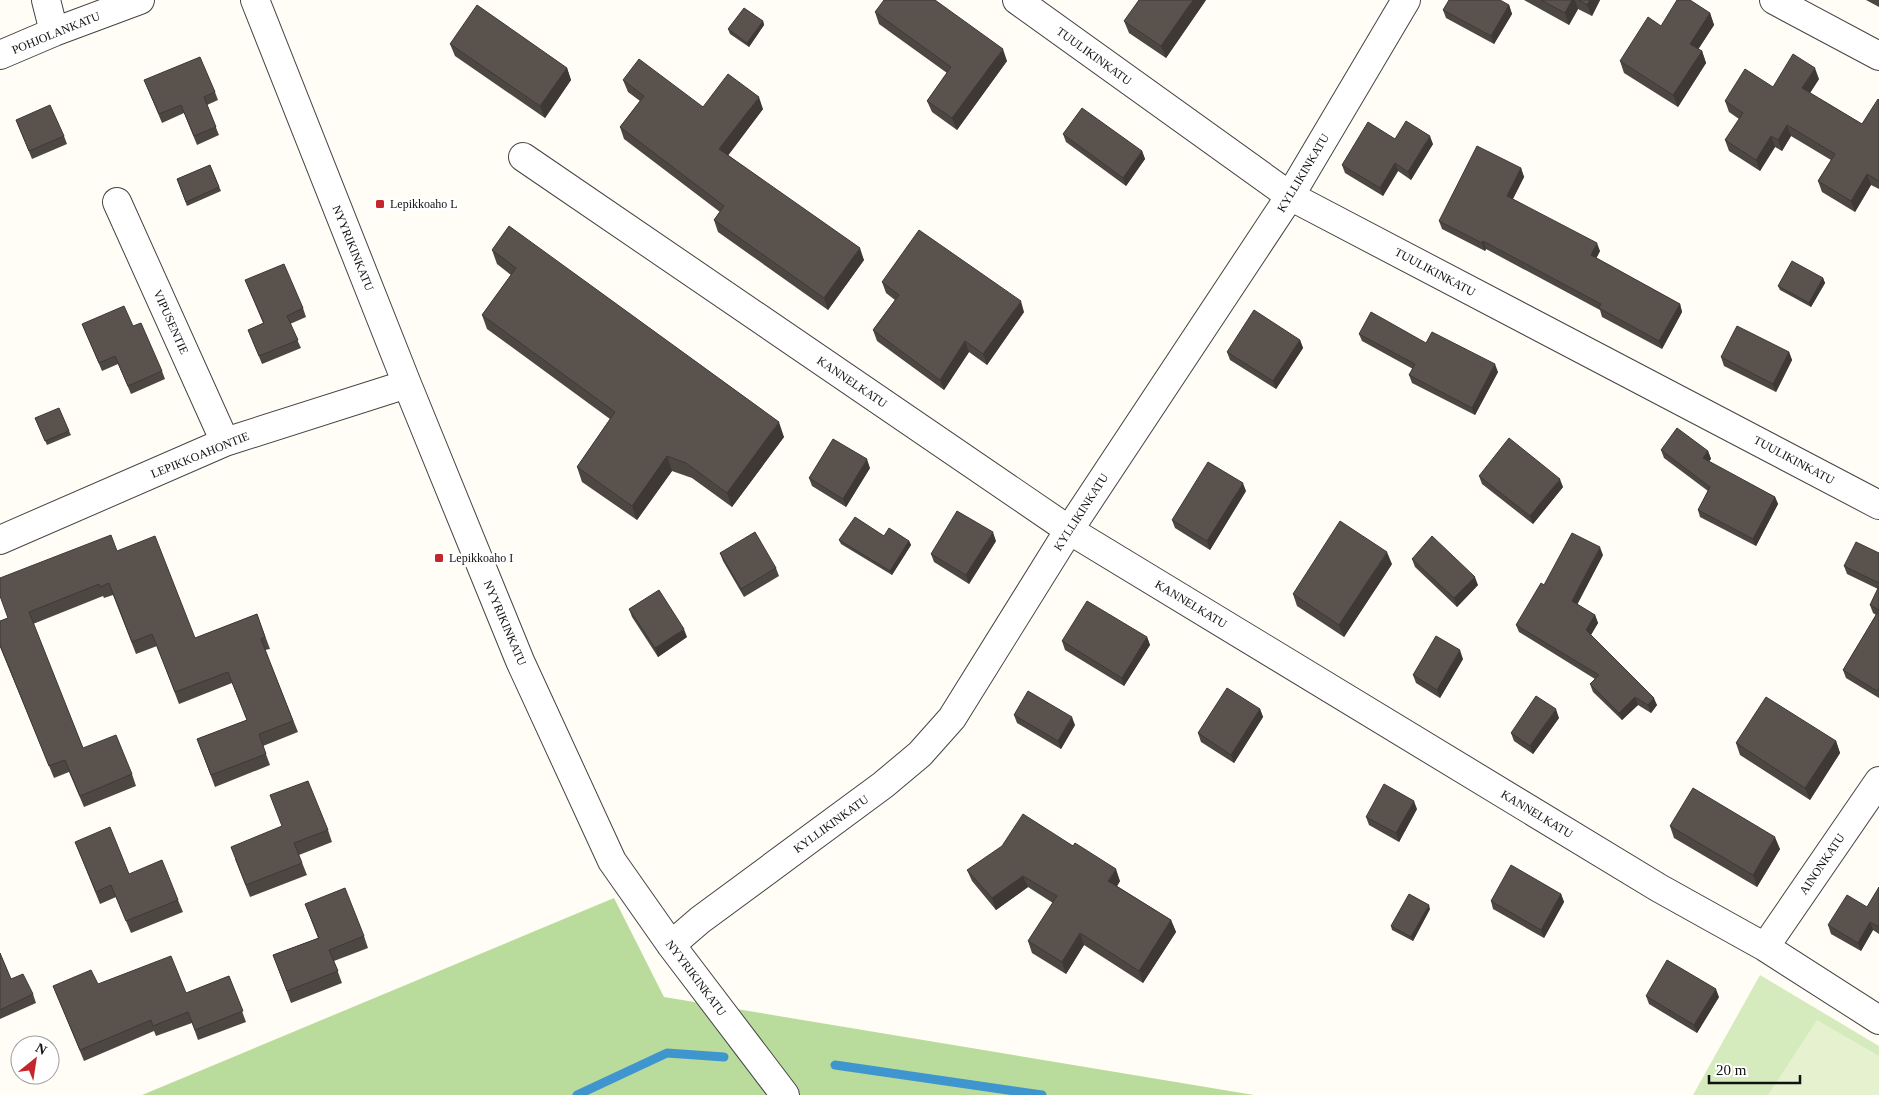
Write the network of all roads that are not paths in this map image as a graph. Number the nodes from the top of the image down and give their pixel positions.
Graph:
1 (46, 0) edge
2 (140, 0) edge
3 (255, 0) edge
4 (1017, 0) edge
5 (1406, 0) edge
6 (1774, 0) edge
7 (54, 32) junction
8 (0, 55) edge
9 (1879, 56) edge
10 (523, 158) dead end
11 (1290, 196) junction
12 (117, 202) dead end
13 (407, 384) junction
14 (225, 442) junction
15 (1879, 504) edge
16 (1069, 530) junction
17 (0, 540) edge
18 (1879, 781) edge
19 (671, 945) junction
20 (1765, 947) junction
21 (1879, 1020) edge
22 (785, 1095) edge

1 - 7 street
2 - 7 street, POHJOLANKATU
3 - 13 street, NYYRIKINKATU
4 - 11 street, TUULIKINKATU
5 - 11 street, KYLLIKINKATU
6 - 9 street
7 - 8 street, POHJOLANKATU
10 - 16 street, KANNELKATU
11 - 15 street, TUULIKINKATU
11 - 16 street, KYLLIKINKATU
12 - 14 street, VIPUSENTIE
13 - 14 street, LEPIKKOAHONTIE
13 - 19 street, NYYRIKINKATU
14 - 17 street, LEPIKKOAHONTIE
16 - 19 street, KYLLIKINKATU
16 - 20 street, KANNELKATU
18 - 20 street, AINONKATU
19 - 22 street, NYYRIKINKATU
20 - 21 street, KANNELKATU

